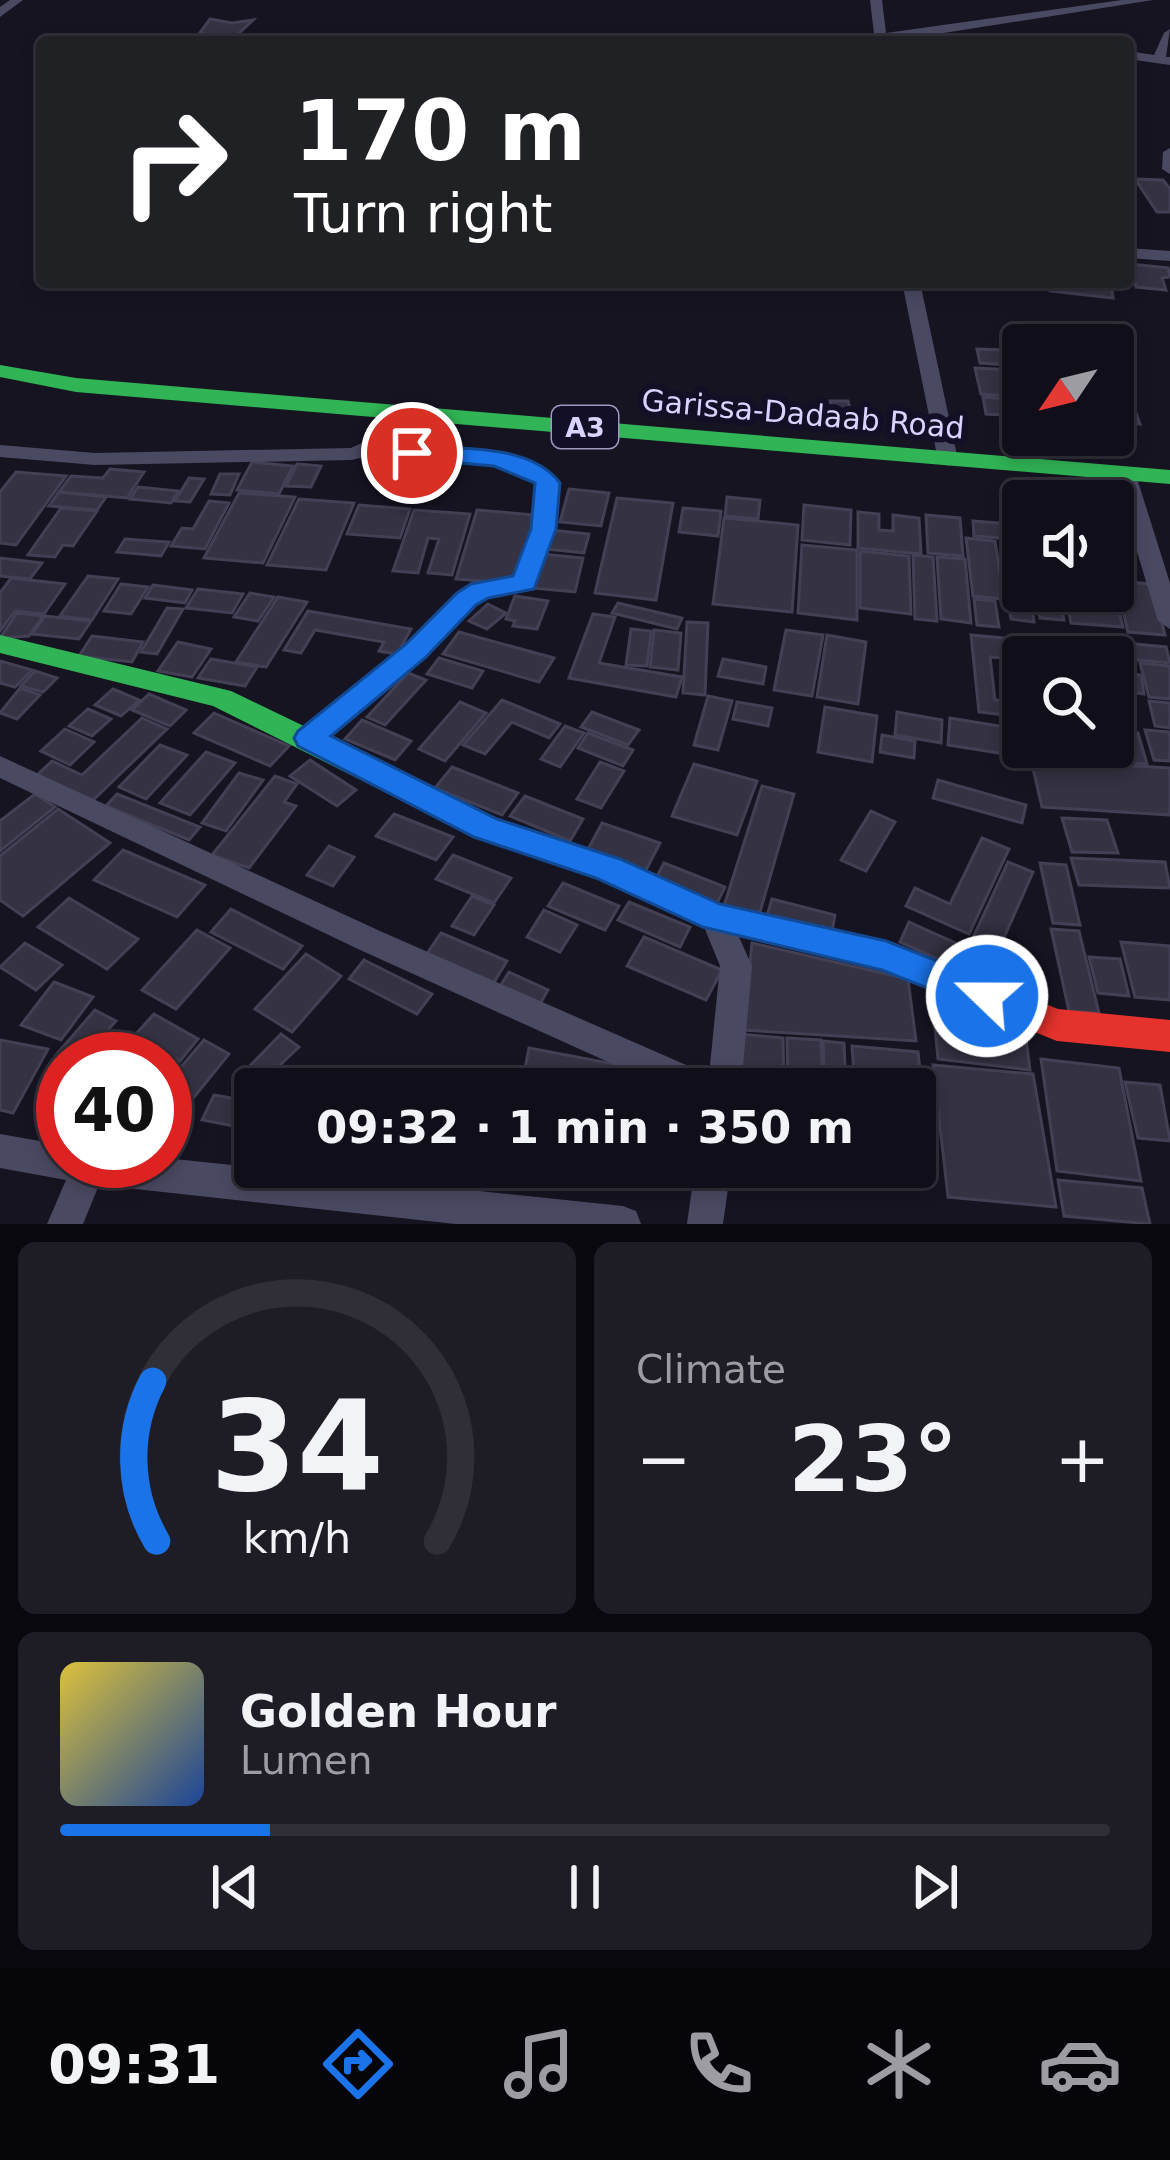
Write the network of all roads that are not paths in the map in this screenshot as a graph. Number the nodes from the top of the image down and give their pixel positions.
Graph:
1 (17, 0) edge
2 (876, 0) edge
3 (1147, 0) edge
4 (1014, 5) dead end
5 (0, 13) edge
6 (1030, 18) junction
7 (1170, 33) edge
8 (880, 36) edge
9 (907, 36) edge
10 (1134, 56) edge
11 (1164, 60) edge
12 (1170, 152) edge
13 (1170, 169) edge
14 (1134, 253) edge
15 (1170, 256) edge
16 (912, 288) edge
17 (0, 371) edge
18 (438, 414) junction
19 (370, 450) junction
20 (0, 451) edge
21 (948, 460) junction
22 (1124, 472) junction
23 (1170, 477) edge
24 (1170, 621) edge
25 (0, 644) edge
26 (309, 738) junction
27 (0, 766) edge
28 (715, 917) junction
29 (1170, 1036) edge
30 (657, 1068) edge
31 (726, 1068) edge
32 (0, 1151) edge
33 (36, 1158) edge
34 (192, 1178) edge
35 (80, 1188) edge
36 (710, 1188) edge
37 (65, 1224) edge
38 (623, 1224) edge
39 (705, 1224) edge

1 - 5 street
2 - 8 street
3 - 6 street
4 - 6 street
6 - 9 street
7 - 11 street
10 - 11 street
12 - 13 street
14 - 15 street
16 - 21 street
17 - 18 main road, Garissa-Dadaab Road / A3
18 - 19 street
18 - 21 main road, Garissa-Dadaab Road / A3
19 - 20 street
19 - 26 street
21 - 22 main road, Garissa-Dadaab Road / A3
22 - 23 main road, Garissa-Dadaab Road / A3
22 - 24 street
25 - 26 main road
26 - 28 main road
27 - 30 street
28 - 29 main road
28 - 31 street
32 - 33 street
34 - 38 street
35 - 37 street
36 - 39 street

